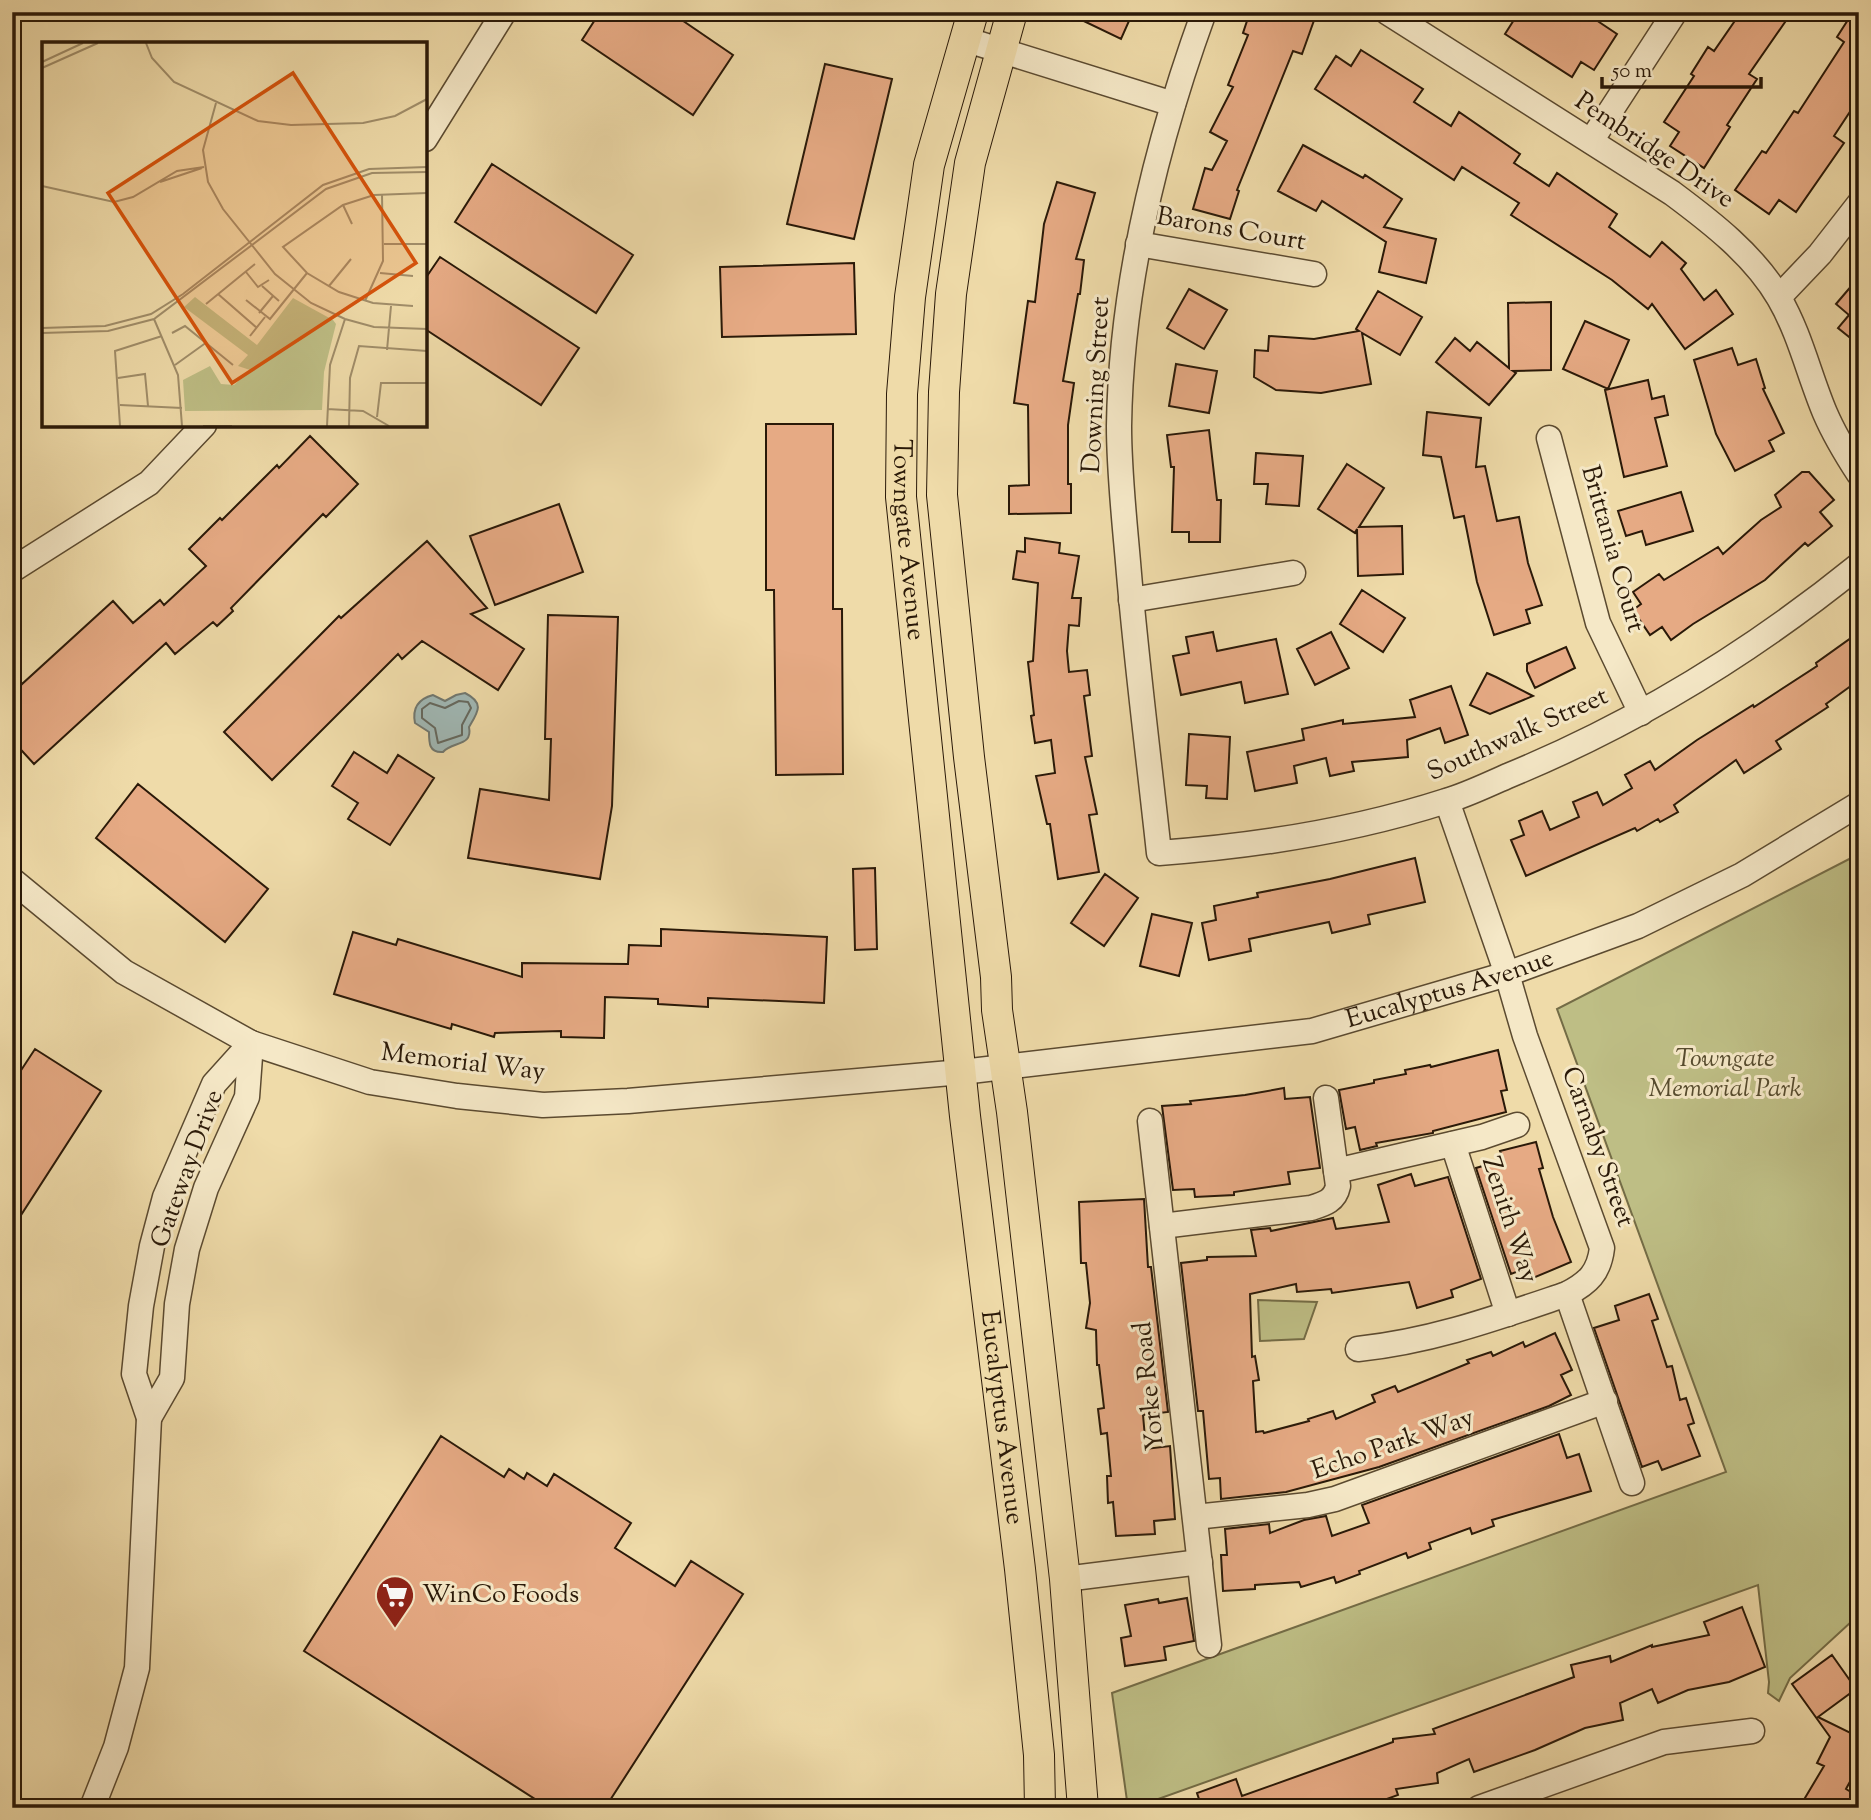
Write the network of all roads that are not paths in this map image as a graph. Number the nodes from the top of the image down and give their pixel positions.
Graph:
1 (504, 12) edge
2 (1012, 12) edge
3 (1204, 12) edge
4 (1387, 12) edge
5 (1675, 12) edge
6 (969, 25) edge
7 (1003, 50) junction
8 (1173, 104) junction
9 (427, 136) edge
10 (1591, 142) junction
11 (1859, 204) edge
12 (1138, 244) junction
13 (1314, 274) dead end
14 (1779, 297) junction
15 (202, 427) edge
16 (1549, 438) dead end
17 (1859, 474) edge
18 (1859, 565) edge
19 (12, 570) edge
20 (1293, 573) dead end
21 (1131, 600) junction
22 (1641, 713) junction
23 (1447, 801) junction
24 (1859, 804) edge
25 (1159, 853) joint
26 (12, 880) edge
27 (1507, 974) junction
28 (251, 1043) junction
29 (1006, 1066) junction
30 (962, 1072) junction
31 (1326, 1098) dead end
32 (1150, 1121) dead end
33 (1517, 1125) dead end
34 (1453, 1144) junction
35 (1336, 1171) junction
36 (1162, 1226) junction
37 (1567, 1294) junction
38 (1508, 1314) junction
39 (1358, 1349) dead end
40 (1605, 1401) junction
41 (149, 1418) junction
42 (1006, 1461) junction
43 (1632, 1483) dead end
44 (1195, 1517) junction
45 (1200, 1562) junction
46 (1020, 1569) junction
47 (1065, 1579) junction
48 (1209, 1645) dead end
49 (1752, 1731) dead end
50 (1082, 1795) edge
51 (92, 1808) edge
52 (1040, 1808) edge
53 (1479, 1808) edge

1 - 9 street
2 - 7 main road, Towngate Avenue
3 - 8 street, Downing Street
4 - 10 street, Pembridge Drive
5 - 10 street
6 - 7 street
6 - 30 main road, Towngate Avenue
7 - 8 street
7 - 29 main road, Towngate Avenue
8 - 12 street, Downing Street
10 - 14 street, Pembridge Drive
11 - 14 street
12 - 13 street, Barons Court
12 - 21 street, Downing Street
14 - 17 street, Pembridge Drive
15 - 19 street
16 - 22 street, Brittania Court
18 - 22 street, Southwalk Street
20 - 21 street
21 - 25 street, Downing Street
22 - 23 street, Southwalk Street
23 - 25 street, Southwalk Street
23 - 27 street, Carnaby Street
24 - 27 street, Eucalyptus Avenue
26 - 28 street, Memorial Way
27 - 29 street, Eucalyptus Avenue
27 - 37 street, Carnaby Street
28 - 30 street, Memorial Way
28 - 41 street, Gateway Drive
28 - 41 street, Gateway Drive
29 - 30 street, Eucalyptus Avenue
29 - 47 main road, Eucalyptus Avenue
30 - 42 main road, Eucalyptus Avenue
31 - 35 street
32 - 36 street, Yorke Road
33 - 34 street
34 - 35 street
34 - 38 street, Zenith Way
35 - 36 street
36 - 44 street, Yorke Road
37 - 38 street, Carnaby Street
37 - 40 street
38 - 39 street, Carnaby Street
40 - 43 street
40 - 44 street, Echo Park Way
41 - 51 street, Gateway Drive
42 - 46 main road, Eucalyptus Avenue
42 - 47 main road
44 - 45 street, Yorke Road
45 - 47 street
45 - 48 street, Yorke Road
46 - 50 main road
46 - 52 main road, Eucalyptus Avenue
47 - 50 main road, Eucalyptus Avenue
49 - 53 street

